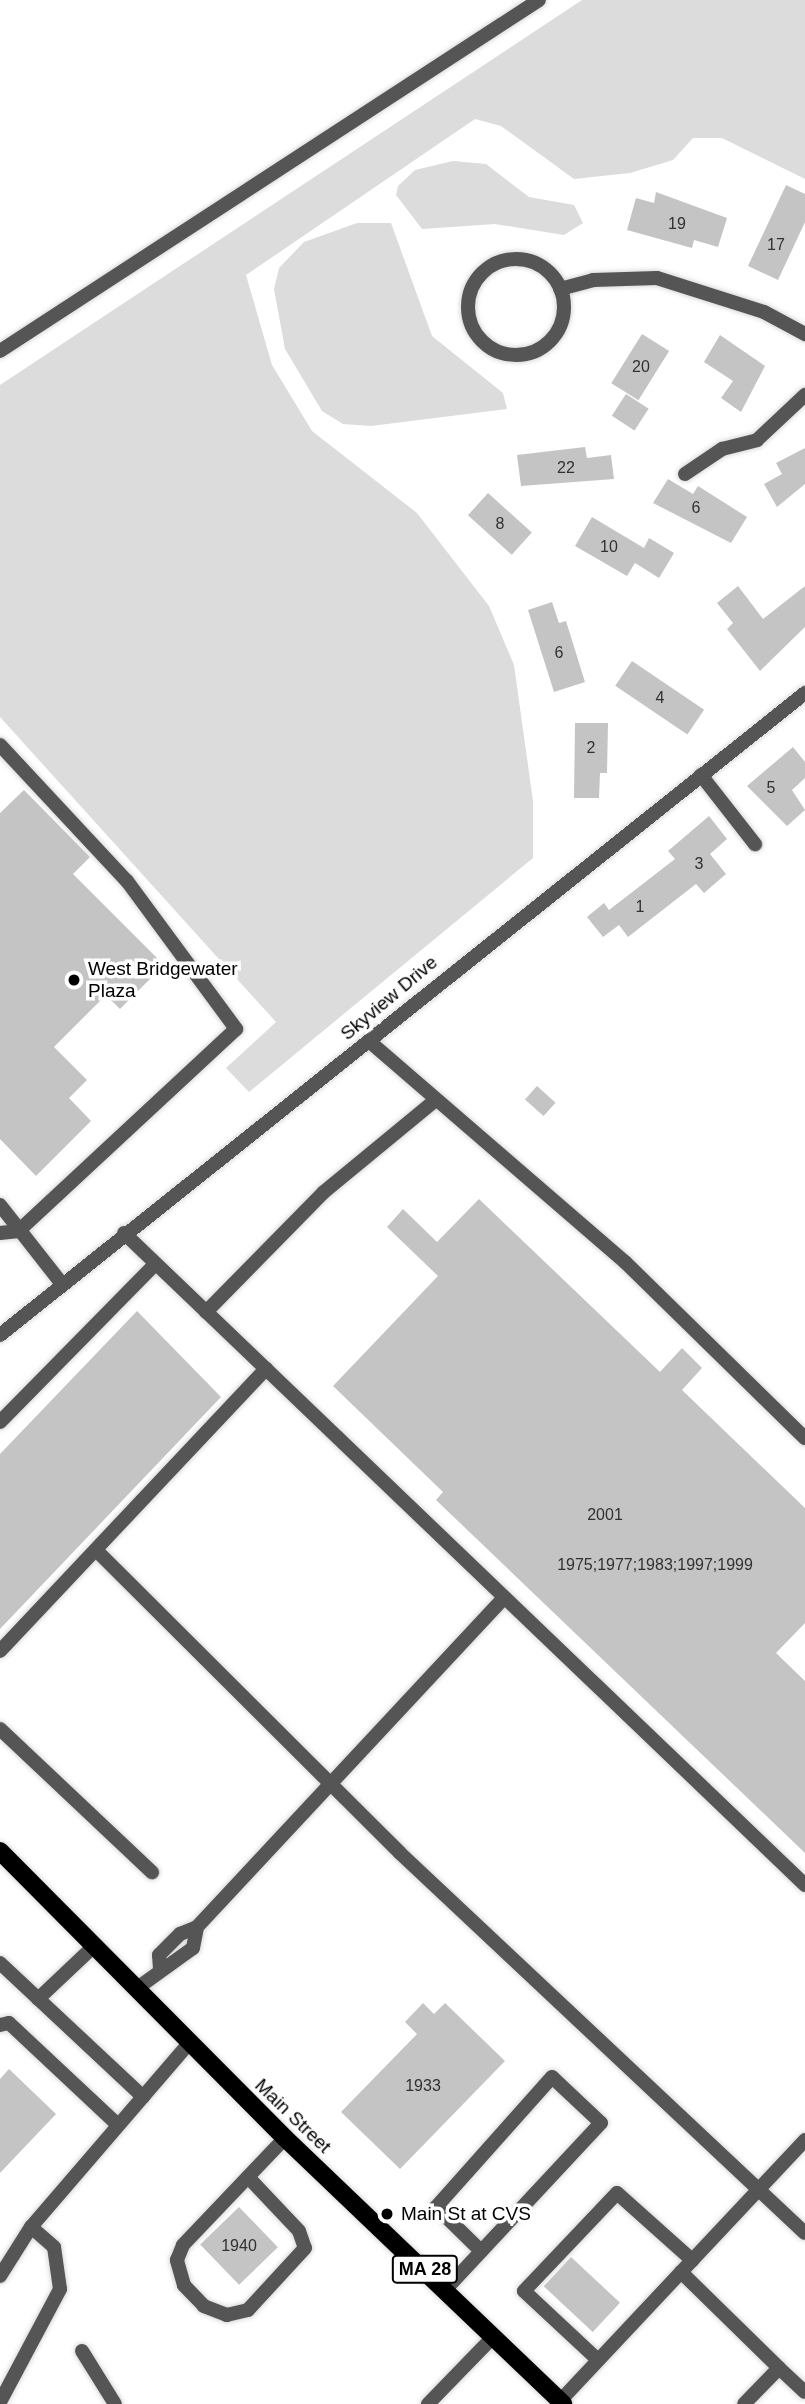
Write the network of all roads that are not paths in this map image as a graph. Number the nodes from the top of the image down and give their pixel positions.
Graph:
1 (539, 0) edge
2 (560, 289) junction
3 (805, 334) edge
4 (0, 351) edge
5 (805, 395) edge
6 (685, 474) dead end
7 (805, 693) edge
8 (0, 745) edge
9 (701, 775) junction
10 (755, 844) dead end
11 (369, 1041) junction
12 (433, 1102) junction
13 (0, 1205) edge
14 (19, 1231) junction
15 (124, 1233) junction
16 (0, 1234) edge
17 (155, 1264) junction
18 (62, 1284) junction
19 (206, 1312) junction
20 (0, 1335) edge
21 (266, 1369) junction
22 (0, 1422) edge
23 (805, 1438) edge
24 (96, 1550) junction
25 (504, 1598) junction
26 (0, 1651) edge
27 (0, 1729) edge
28 (330, 1782) junction
29 (0, 1851) edge
30 (152, 1872) dead end
31 (805, 1885) edge
32 (94, 1946) junction
33 (0, 1963) edge
34 (136, 1989) junction
35 (38, 1998) junction
36 (0, 2025) edge
37 (189, 2043) junction
38 (143, 2097) junction
39 (118, 2125) junction
40 (285, 2138) junction
41 (805, 2140) edge
42 (248, 2177) junction
43 (759, 2189) junction
44 (31, 2227) junction
45 (805, 2233) edge
46 (481, 2251) junction
47 (692, 2260) junction
48 (681, 2272) junction
49 (0, 2276) edge
50 (446, 2289) junction
51 (494, 2336) junction
52 (82, 2351) dead end
53 (598, 2360) junction
54 (779, 2368) junction
55 (805, 2392) edge
56 (0, 2402) edge
57 (561, 2403) edge
58 (115, 2404) edge
59 (428, 2404) edge
60 (744, 2404) edge

1 - 4 street
2 - 2 street
2 - 3 street
5 - 6 street
7 - 9 street, Skyview Drive
8 - 14 street
9 - 10 street
9 - 11 street, Skyview Drive
11 - 12 street
11 - 15 street, Skyview Drive
12 - 19 street
12 - 23 street
13 - 14 street
14 - 16 street
14 - 18 street
15 - 17 street
15 - 18 street, Skyview Drive
17 - 19 street
17 - 22 street
18 - 20 street, Skyview Drive
19 - 21 street
21 - 24 street
21 - 25 street
24 - 26 street
24 - 28 street
25 - 28 street
25 - 31 street
27 - 30 street
28 - 34 street
28 - 43 street
29 - 32 main road, Main Street / MA 28
32 - 34 main road, Main Street / MA 28
32 - 35 street
33 - 35 street
34 - 37 main road, Main Street / MA 28
35 - 38 street
36 - 39 street
37 - 38 street
37 - 40 main road, Main Street / MA 28
38 - 39 street
39 - 44 street
40 - 42 street
40 - 50 main road, Main Street / MA 28
41 - 43 street
42 - 42 street
43 - 45 street
43 - 47 street
44 - 49 street
44 - 56 street
46 - 46 street
46 - 50 street
47 - 48 street
47 - 53 street
48 - 53 street
48 - 54 street
50 - 51 main road, Main Street / MA 28
51 - 57 main road, Main Street / MA 28
51 - 59 street
52 - 58 street
53 - 57 street
54 - 55 street
54 - 60 street

